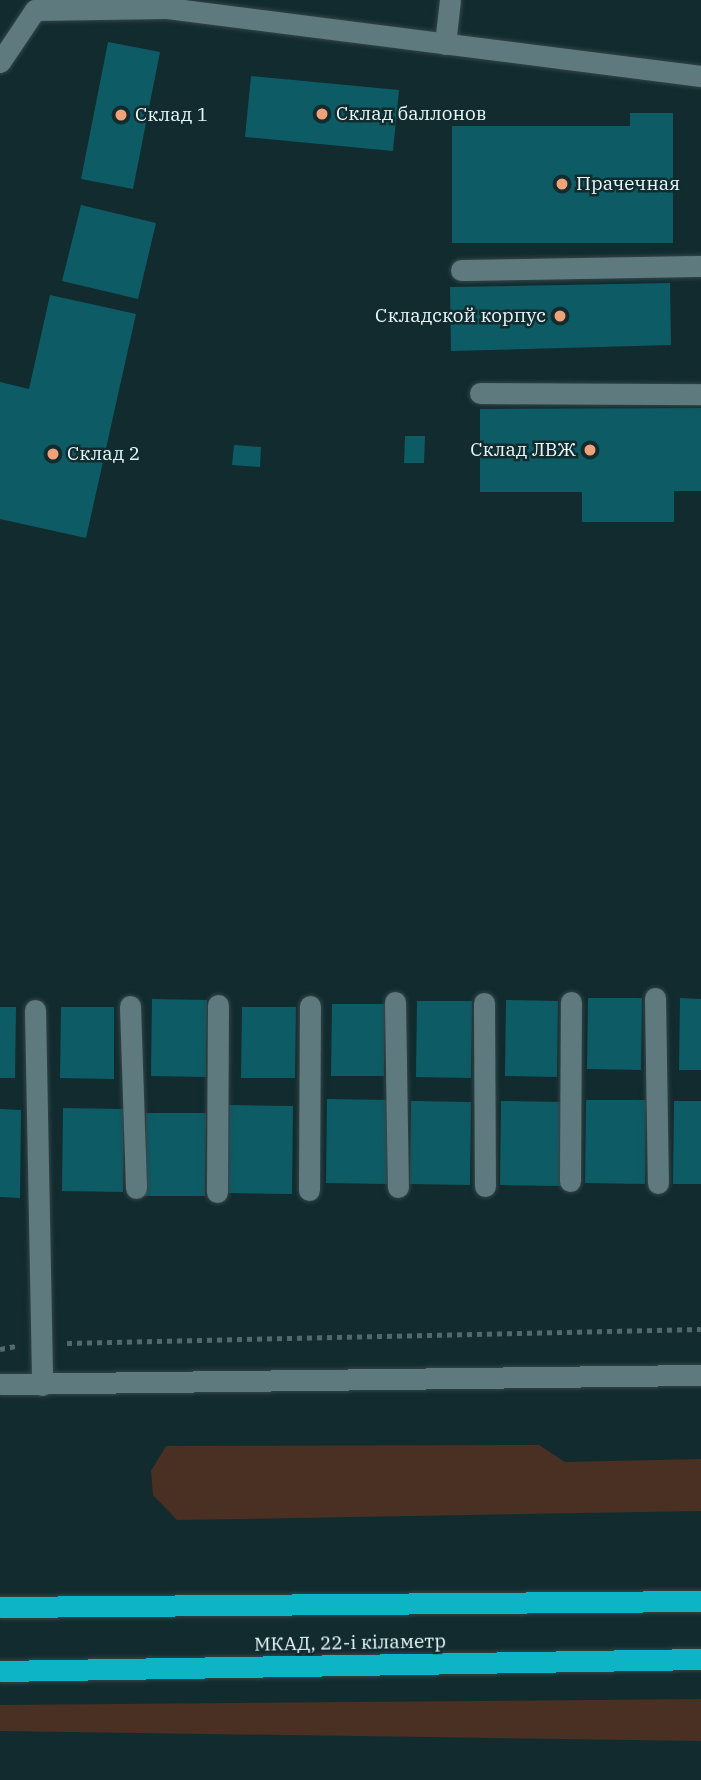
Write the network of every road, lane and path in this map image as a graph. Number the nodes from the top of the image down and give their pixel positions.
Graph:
1 (450, 0) edge
2 (35, 5) edge
3 (264, 10) edge
4 (444, 44) junction
5 (0, 62) edge
6 (701, 76) edge
7 (701, 266) edge
8 (461, 270) dead end
9 (480, 393) dead end
10 (701, 394) edge
11 (655, 998) dead end
12 (395, 1002) dead end
13 (570, 1002) dead end
14 (484, 1003) dead end
15 (218, 1005) dead end
16 (130, 1006) dead end
17 (310, 1006) dead end
18 (36, 1010) dead end
19 (570, 1181) dead end
20 (658, 1183) dead end
21 (485, 1186) dead end
22 (398, 1187) dead end
23 (136, 1188) dead end
24 (309, 1189) dead end
25 (217, 1192) dead end
26 (701, 1329) edge
27 (42, 1343) junction
28 (0, 1349) edge
29 (701, 1375) edge
30 (0, 1384) edge
31 (43, 1385) junction
32 (701, 1601) edge
33 (0, 1607) edge
34 (701, 1659) edge
35 (0, 1671) edge
36 (30, 1671) junction
37 (0, 1680) edge

1 - 4 street
2 - 3 street
2 - 5 street
3 - 4 street
4 - 6 street
7 - 8 street
9 - 10 street
11 - 20 street
12 - 22 street
13 - 19 street
14 - 21 street
15 - 25 street
16 - 23 street
17 - 24 street
18 - 27 street
26 - 27 path
27 - 28 path
27 - 31 street
29 - 31 street
30 - 31 street
32 - 33 highway, МКАД, 22-і кіламетр
34 - 36 highway, МКАД, 22-і кіламетр
35 - 36 highway, МКАД, 22-і кіламетр
36 - 37 highway

